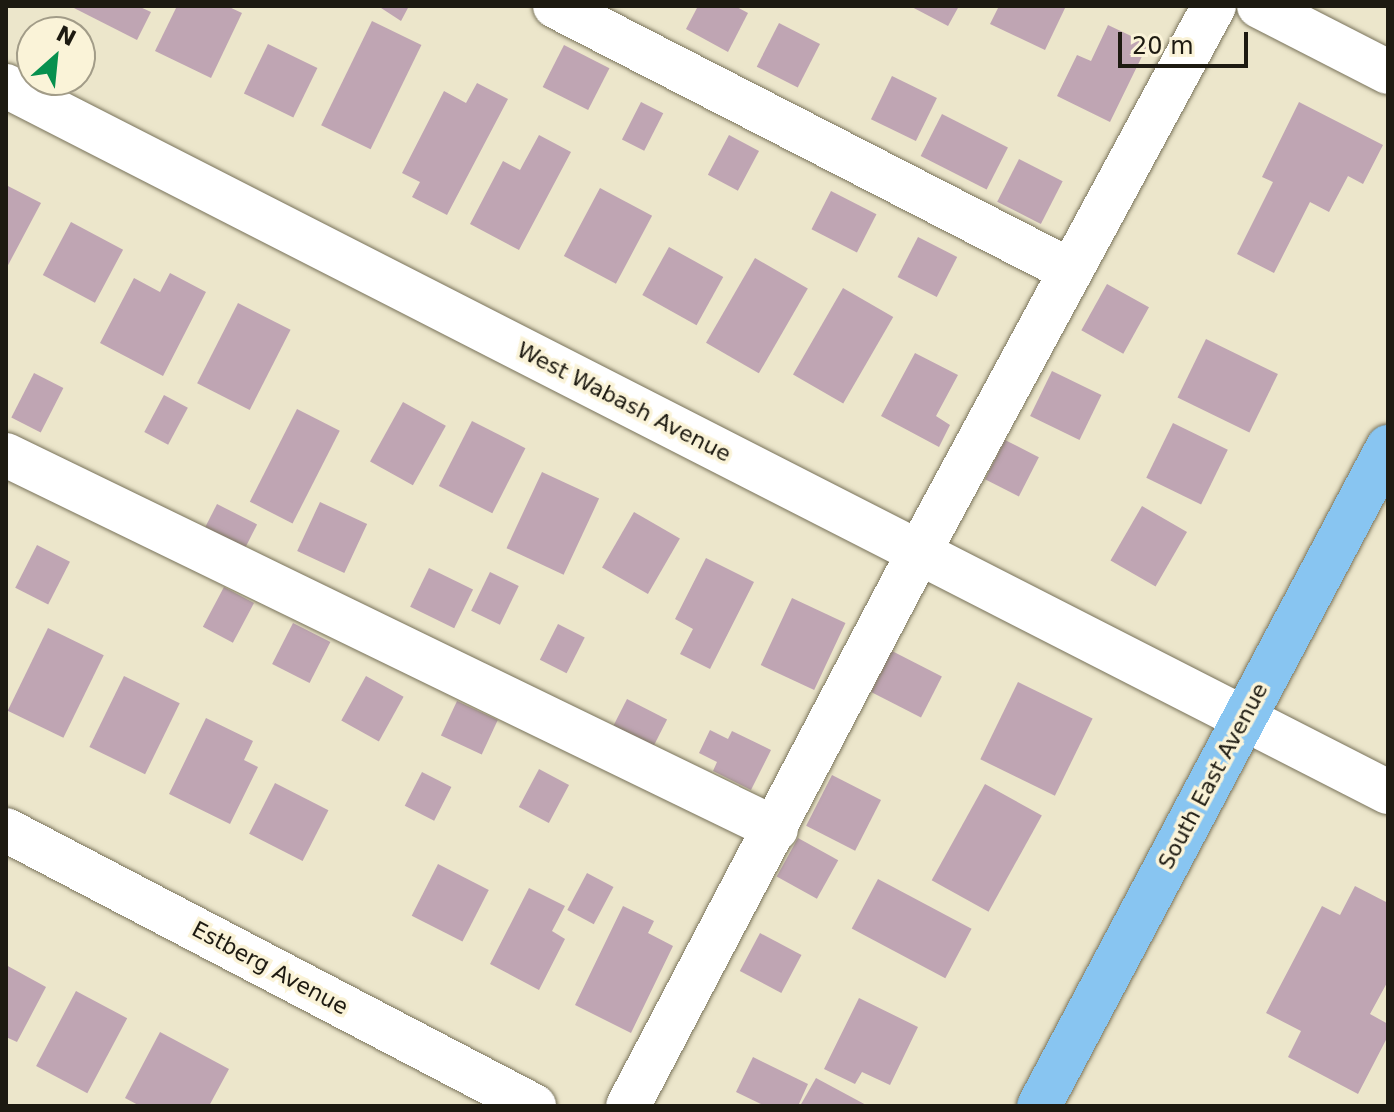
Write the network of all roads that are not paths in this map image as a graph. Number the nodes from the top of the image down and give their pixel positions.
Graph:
1 (555, 6) edge
2 (1214, 6) edge
3 (1259, 6) edge
4 (1388, 72) edge
5 (6, 86) edge
6 (1071, 271) junction
7 (1388, 447) edge
8 (6, 455) edge
9 (919, 552) junction
10 (1242, 720) junction
11 (1388, 792) edge
12 (776, 829) junction
13 (6, 830) edge
14 (534, 1106) edge
15 (628, 1106) edge
16 (1039, 1106) edge

1 - 6 street
2 - 6 street
3 - 4 street
5 - 9 street, West Wabash Avenue
6 - 9 street
7 - 10 main road, South East Avenue
8 - 12 street
9 - 10 street, West Wabash Avenue
9 - 12 street
10 - 11 street, West Wabash Avenue
10 - 16 main road, South East Avenue
12 - 15 street
13 - 14 street, Estberg Avenue

